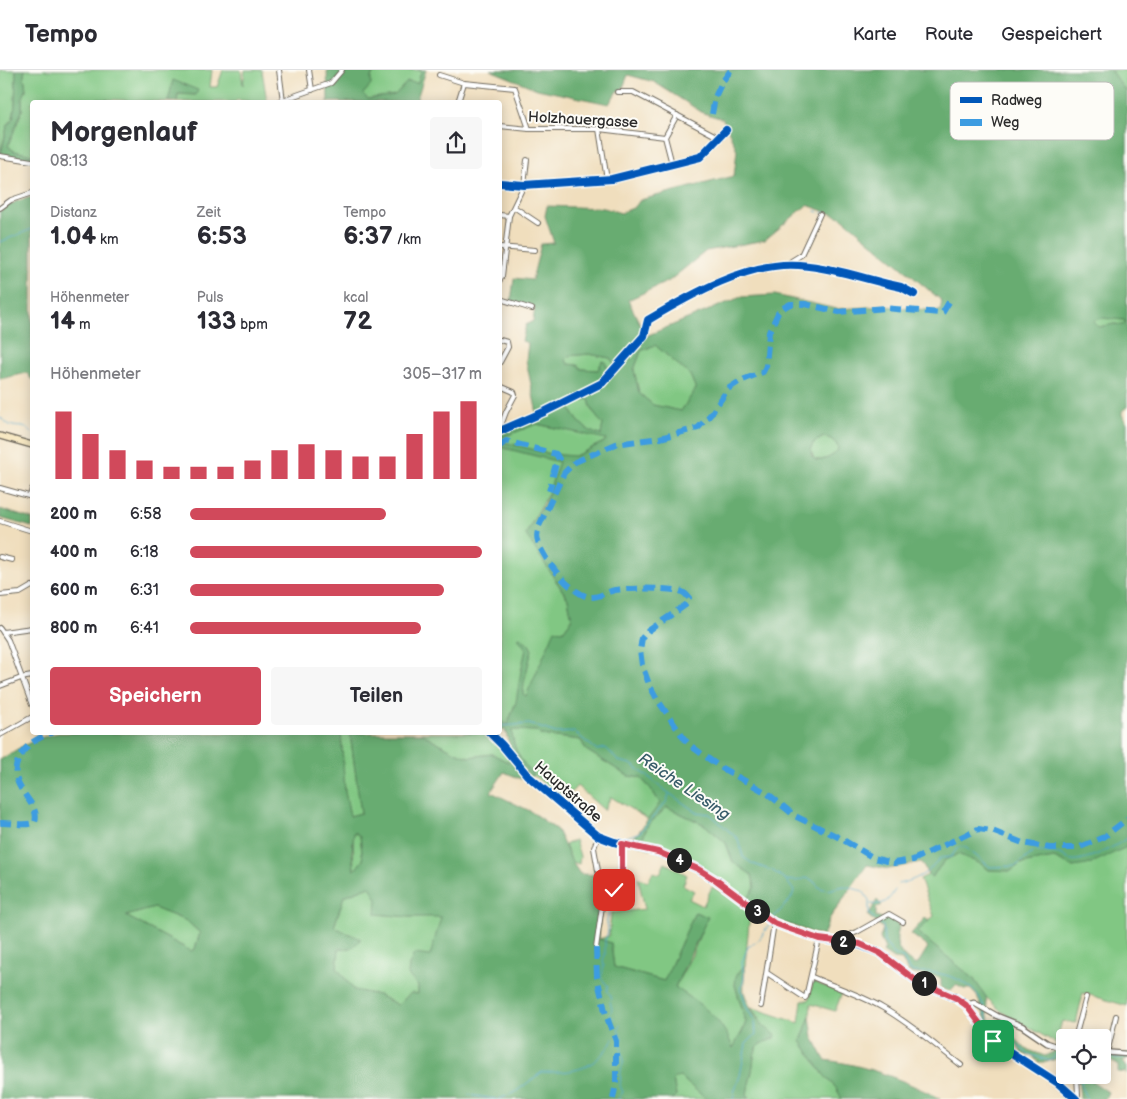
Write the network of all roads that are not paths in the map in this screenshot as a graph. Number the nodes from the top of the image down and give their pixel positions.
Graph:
1 (279, 70) edge
2 (309, 70) edge
3 (342, 70) edge
4 (439, 75) dead end
5 (464, 83) junction
6 (312, 90) junction
7 (618, 92) dead end
8 (283, 100) edge
9 (286, 100) edge
10 (459, 100) edge
11 (677, 115) junction
12 (502, 126) edge
13 (529, 129) junction
14 (599, 129) junction
15 (726, 130) dead end
16 (665, 137) junction
17 (718, 137) junction
18 (0, 156) edge
19 (527, 160) dead end
20 (30, 161) edge
21 (672, 164) junction
22 (607, 180) junction
23 (502, 182) edge
24 (524, 185) junction
25 (30, 194) edge
26 (514, 207) junction
27 (0, 208) edge
28 (820, 214) dead end
29 (502, 215) edge
30 (509, 216) junction
31 (538, 223) dead end
32 (502, 247) edge
33 (506, 247) junction
34 (535, 250) dead end
35 (800, 257) junction
36 (786, 264) junction
37 (799, 265) junction
38 (502, 276) edge
39 (914, 294) dead end
40 (502, 300) edge
41 (532, 309) dead end
42 (502, 341) edge
43 (502, 358) edge
44 (502, 387) edge
45 (502, 423) edge
46 (502, 429) edge
47 (0, 436) edge
48 (30, 444) edge
49 (0, 488) edge
50 (30, 497) edge
51 (0, 521) edge
52 (30, 530) edge
53 (0, 557) edge
54 (12, 560) dead end
55 (30, 587) edge
56 (0, 595) edge
57 (30, 628) edge
58 (1, 630) edge
59 (30, 676) edge
60 (22, 678) junction
61 (0, 686) edge
62 (30, 700) edge
63 (30, 718) edge
64 (0, 735) edge
65 (492, 735) edge
66 (598, 836) junction
67 (622, 844) junction
68 (630, 894) dead end
69 (903, 922) dead end
70 (774, 923) junction
71 (819, 939) junction
72 (842, 942) junction
73 (596, 948) dead end
74 (767, 973) junction
75 (812, 977) junction
76 (1086, 997) dead end
77 (966, 1005) junction
78 (761, 1006) dead end
79 (1116, 1016) dead end
80 (1077, 1029) edge
81 (1111, 1033) edge
82 (1056, 1046) edge
83 (1111, 1053) edge
84 (1127, 1054) edge
85 (961, 1065) dead end
86 (1077, 1084) edge
87 (1076, 1099) edge

1 - 8 street
2 - 6 street
3 - 6 street
4 - 5 street
5 - 10 street
5 - 13 street
6 - 9 street
7 - 11 street
11 - 16 street
11 - 17 street
12 - 13 street, Holzhauergasse
13 - 14 street, Holzhauergasse
14 - 16 street, Holzhauergasse
14 - 22 street
15 - 17 street
16 - 21 street
17 - 21 street
18 - 20 street
19 - 24 street
21 - 22 street
22 - 24 street
23 - 24 street
24 - 26 street
25 - 27 street
26 - 30 street
26 - 31 street
28 - 35 street
29 - 30 street
30 - 33 street
32 - 33 street
33 - 34 street
33 - 38 street
35 - 36 street
35 - 37 street
36 - 37 street
36 - 46 street
37 - 39 street
40 - 41 street
42 - 43 street
44 - 45 street
47 - 48 main road
49 - 50 street
51 - 52 street
53 - 54 street
55 - 56 street
57 - 58 street
58 - 60 street
59 - 60 street
60 - 61 street
60 - 62 street
63 - 64 street
65 - 66 main road, Hauptstraße
66 - 67 main road, Hauptstraße
66 - 73 street
67 - 68 street
67 - 70 main road, Hauptstraße
69 - 72 street
70 - 71 main road, Hauptstraße
70 - 74 street
71 - 72 main road, Hauptstraße
71 - 75 street
72 - 77 main road, Hauptstraße
74 - 75 street
74 - 78 street
75 - 85 street
76 - 80 street
77 - 82 street
77 - 87 main road, Hauptstraße
79 - 81 street
83 - 84 street
86 - 87 street

